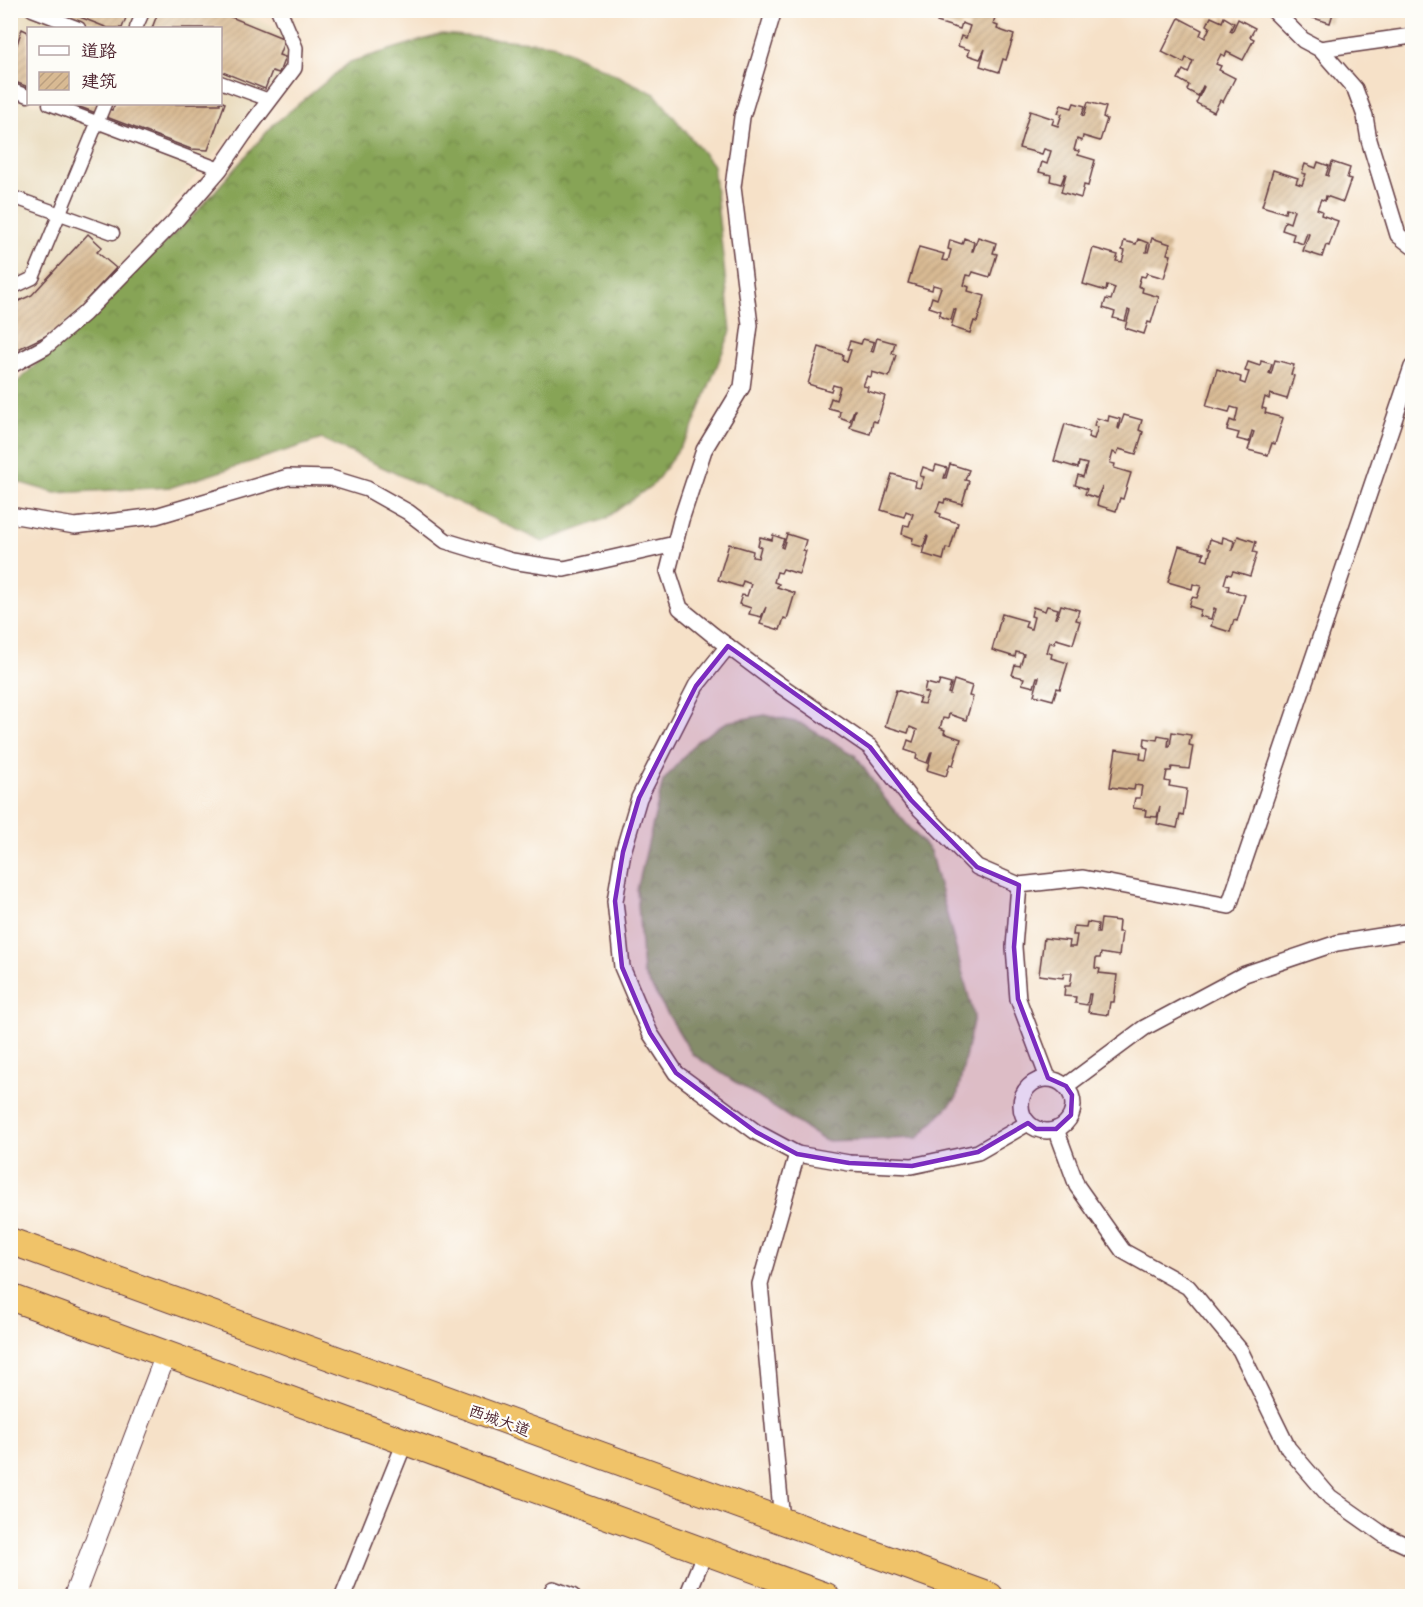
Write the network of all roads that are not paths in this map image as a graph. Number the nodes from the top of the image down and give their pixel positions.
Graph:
1 (32, 10) edge
2 (144, 10) edge
3 (279, 10) edge
4 (774, 10) edge
5 (1273, 10) edge
6 (76, 27) edge
7 (136, 27) edge
8 (1413, 36) edge
9 (1320, 49) junction
10 (222, 83) edge
11 (10, 89) edge
12 (27, 96) edge
13 (269, 100) junction
14 (52, 105) edge
15 (105, 105) edge
16 (220, 169) junction
17 (10, 196) edge
18 (59, 214) junction
19 (113, 233) dead end
20 (1413, 246) edge
21 (10, 289) edge
22 (10, 366) edge
23 (1413, 367) edge
24 (10, 515) edge
25 (675, 544) junction
26 (728, 646) junction
27 (1019, 885) junction
28 (1413, 932) edge
29 (1048, 1078) junction
30 (1066, 1086) junction
31 (1028, 1123) junction
32 (1056, 1129) junction
33 (797, 1154) junction
34 (10, 1241) edge
35 (10, 1297) edge
36 (166, 1354) junction
37 (405, 1442) junction
38 (782, 1521) junction
39 (1413, 1548) edge
40 (705, 1552) junction
41 (74, 1596) edge
42 (343, 1596) edge
43 (550, 1596) edge
44 (572, 1596) edge
45 (687, 1596) edge
46 (826, 1596) edge
47 (990, 1596) edge

1 - 6 street
2 - 7 street
3 - 13 street
4 - 25 street
5 - 9 street
8 - 9 street
9 - 20 street
10 - 13 street
11 - 12 street
13 - 16 street
14 - 16 street
15 - 18 street
16 - 22 street
17 - 18 street
18 - 19 street
18 - 21 street
23 - 27 street
24 - 25 street
25 - 26 street
26 - 27 street
26 - 33 street
27 - 29 street
28 - 30 street
29 - 30 street
29 - 31 street
30 - 32 street
31 - 32 street
31 - 33 street
32 - 39 street
33 - 38 street
34 - 38 highway, 西城大道
35 - 36 highway
36 - 37 highway
36 - 41 street
37 - 40 highway
37 - 42 street
38 - 47 highway, 西城大道
40 - 45 street
40 - 46 highway
43 - 44 street

